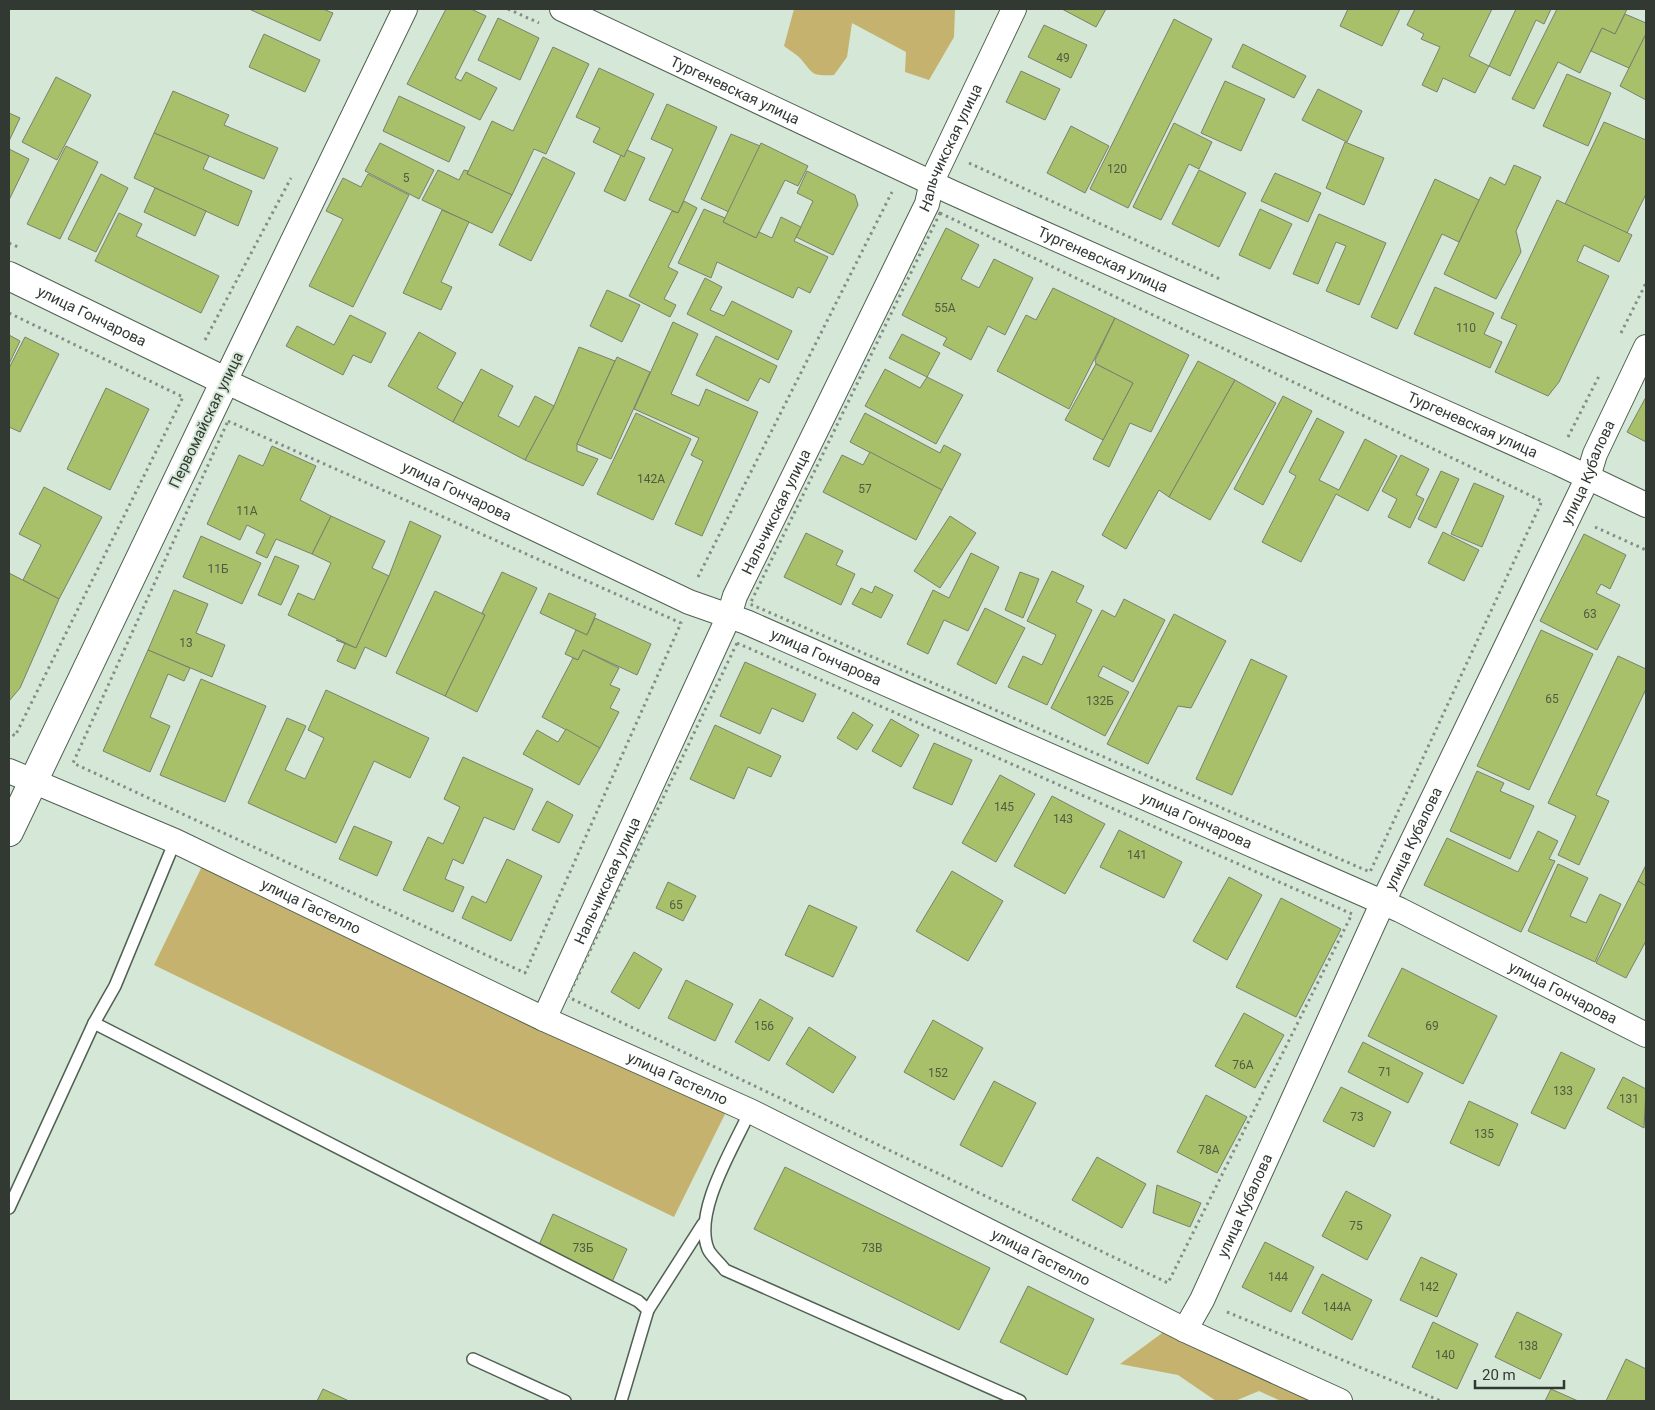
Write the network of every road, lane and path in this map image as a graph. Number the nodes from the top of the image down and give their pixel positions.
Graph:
1 (405, 9) edge
2 (508, 9) edge
3 (562, 9) edge
4 (1014, 9) edge
5 (544, 26) dead end
6 (966, 162) dead end
7 (932, 181) junction
8 (894, 188) dead end
9 (9, 276) edge
10 (1226, 282) dead end
11 (9, 313) edge
12 (1646, 348) edge
13 (225, 381) junction
14 (1588, 477) junction
15 (1646, 505) edge
16 (695, 582) dead end
17 (750, 604) joint
18 (729, 616) junction
19 (9, 732) edge
20 (73, 763) joint
21 (9, 771) edge
22 (33, 782) junction
23 (9, 832) edge
24 (175, 841) junction
25 (1383, 902) junction
26 (568, 997) joint
27 (544, 1019) junction
28 (94, 1023) junction
29 (1646, 1035) edge
30 (750, 1111) junction
31 (9, 1208) edge
32 (703, 1224) junction
33 (1220, 1309) dead end
34 (648, 1310) junction
35 (1185, 1330) junction
36 (473, 1358) dead end
37 (565, 1401) edge
38 (621, 1401) edge
39 (1020, 1401) edge
40 (1340, 1401) edge
41 (1441, 1401) edge

1 - 13 street, Первомайская улица
2 - 5 path
3 - 7 street, Тургеневская улица
4 - 7 street, Нальчикская улица
6 - 10 path
7 - 14 street, Тургеневская улица
7 - 18 street, Нальчикская улица
8 - 16 path
9 - 13 street, улица Гончарова
11 - 19 path
12 - 14 street, улица Кубалова
13 - 18 street, улица Гончарова
13 - 22 street, Первомайская улица
14 - 15 street, Тургеневская улица
14 - 25 street, улица Кубалова
17 - 17 path
18 - 25 street, улица Гончарова
18 - 27 street, Нальчикская улица
20 - 20 path
21 - 22 street, улица Гастелло
22 - 23 street, Первомайская улица
22 - 24 street, улица Гастелло
24 - 27 street, улица Гастелло
24 - 28 lane
25 - 29 street, улица Гончарова
25 - 35 street, улица Кубалова
26 - 26 path
27 - 30 street, улица Гастелло
28 - 31 lane
28 - 34 lane
30 - 32 lane
30 - 35 street, улица Гастелло
32 - 34 lane
32 - 39 lane
33 - 41 path
34 - 38 lane
35 - 40 street, улица Гастелло
36 - 37 lane

